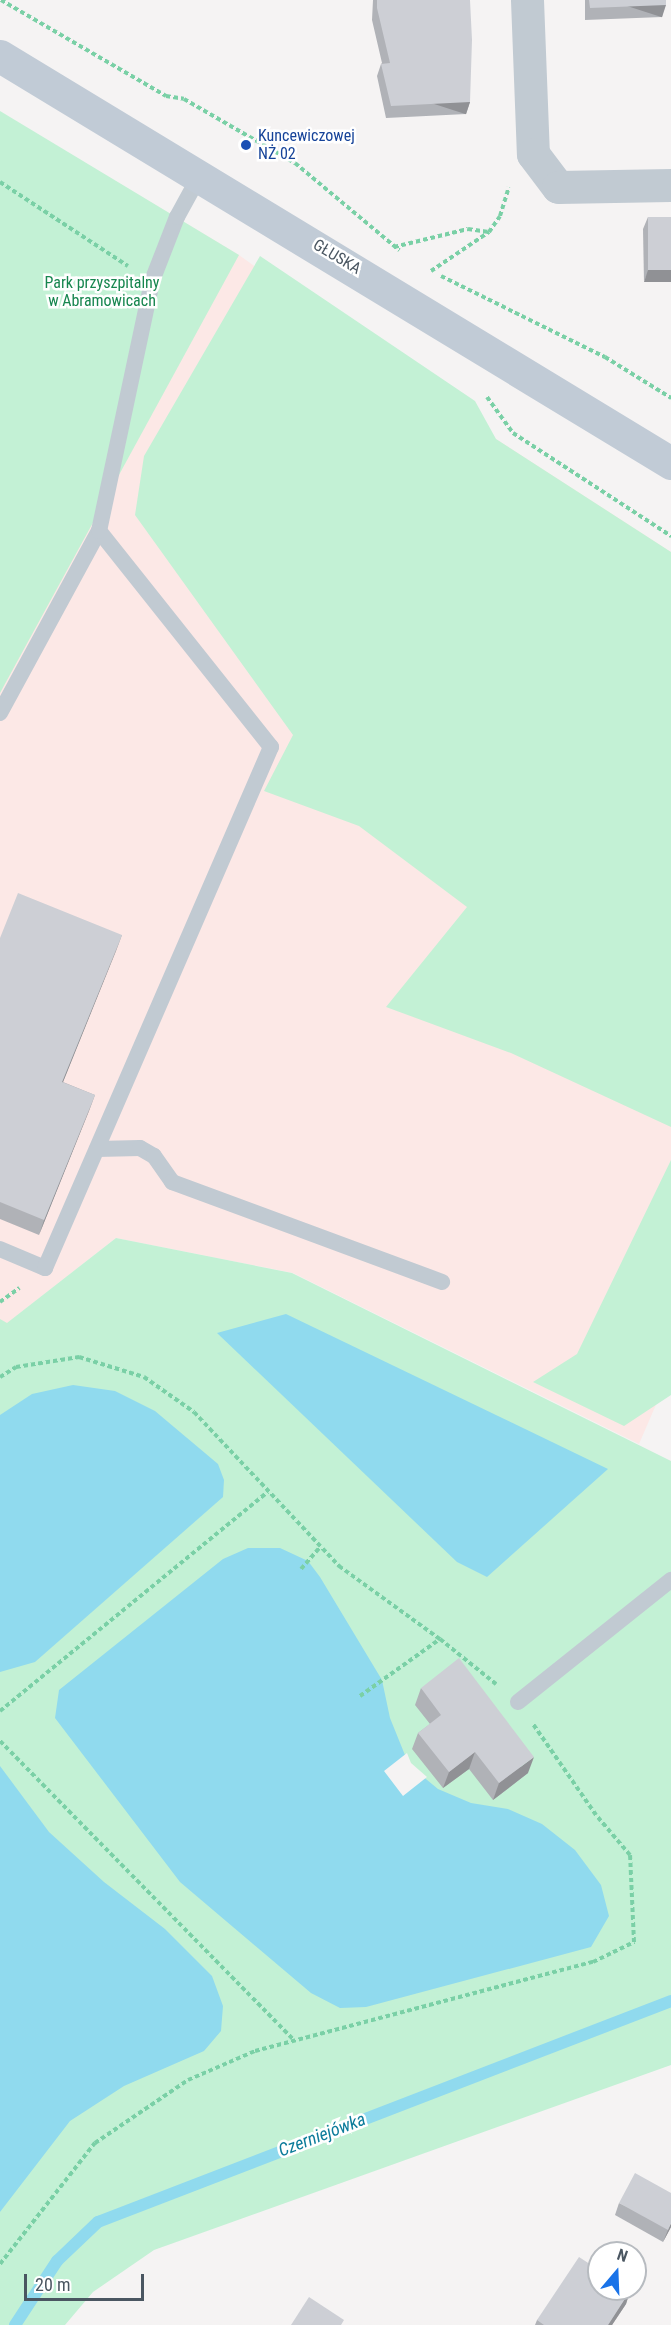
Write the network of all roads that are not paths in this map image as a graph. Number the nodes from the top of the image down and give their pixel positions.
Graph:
1 (527, 0) edge
2 (0, 56) edge
3 (200, 175) junction
4 (671, 185) edge
5 (671, 463) edge
6 (99, 531) junction
7 (0, 713) edge
8 (97, 1149) junction
9 (0, 1249) edge
10 (442, 1282) dead end
11 (671, 1580) edge
12 (518, 1702) road end

1 - 4 street
2 - 3 street, GŁUSKA
3 - 5 street, GŁUSKA
3 - 6 lane
6 - 7 lane
6 - 8 lane
8 - 9 lane
8 - 10 lane
11 - 12 lane

